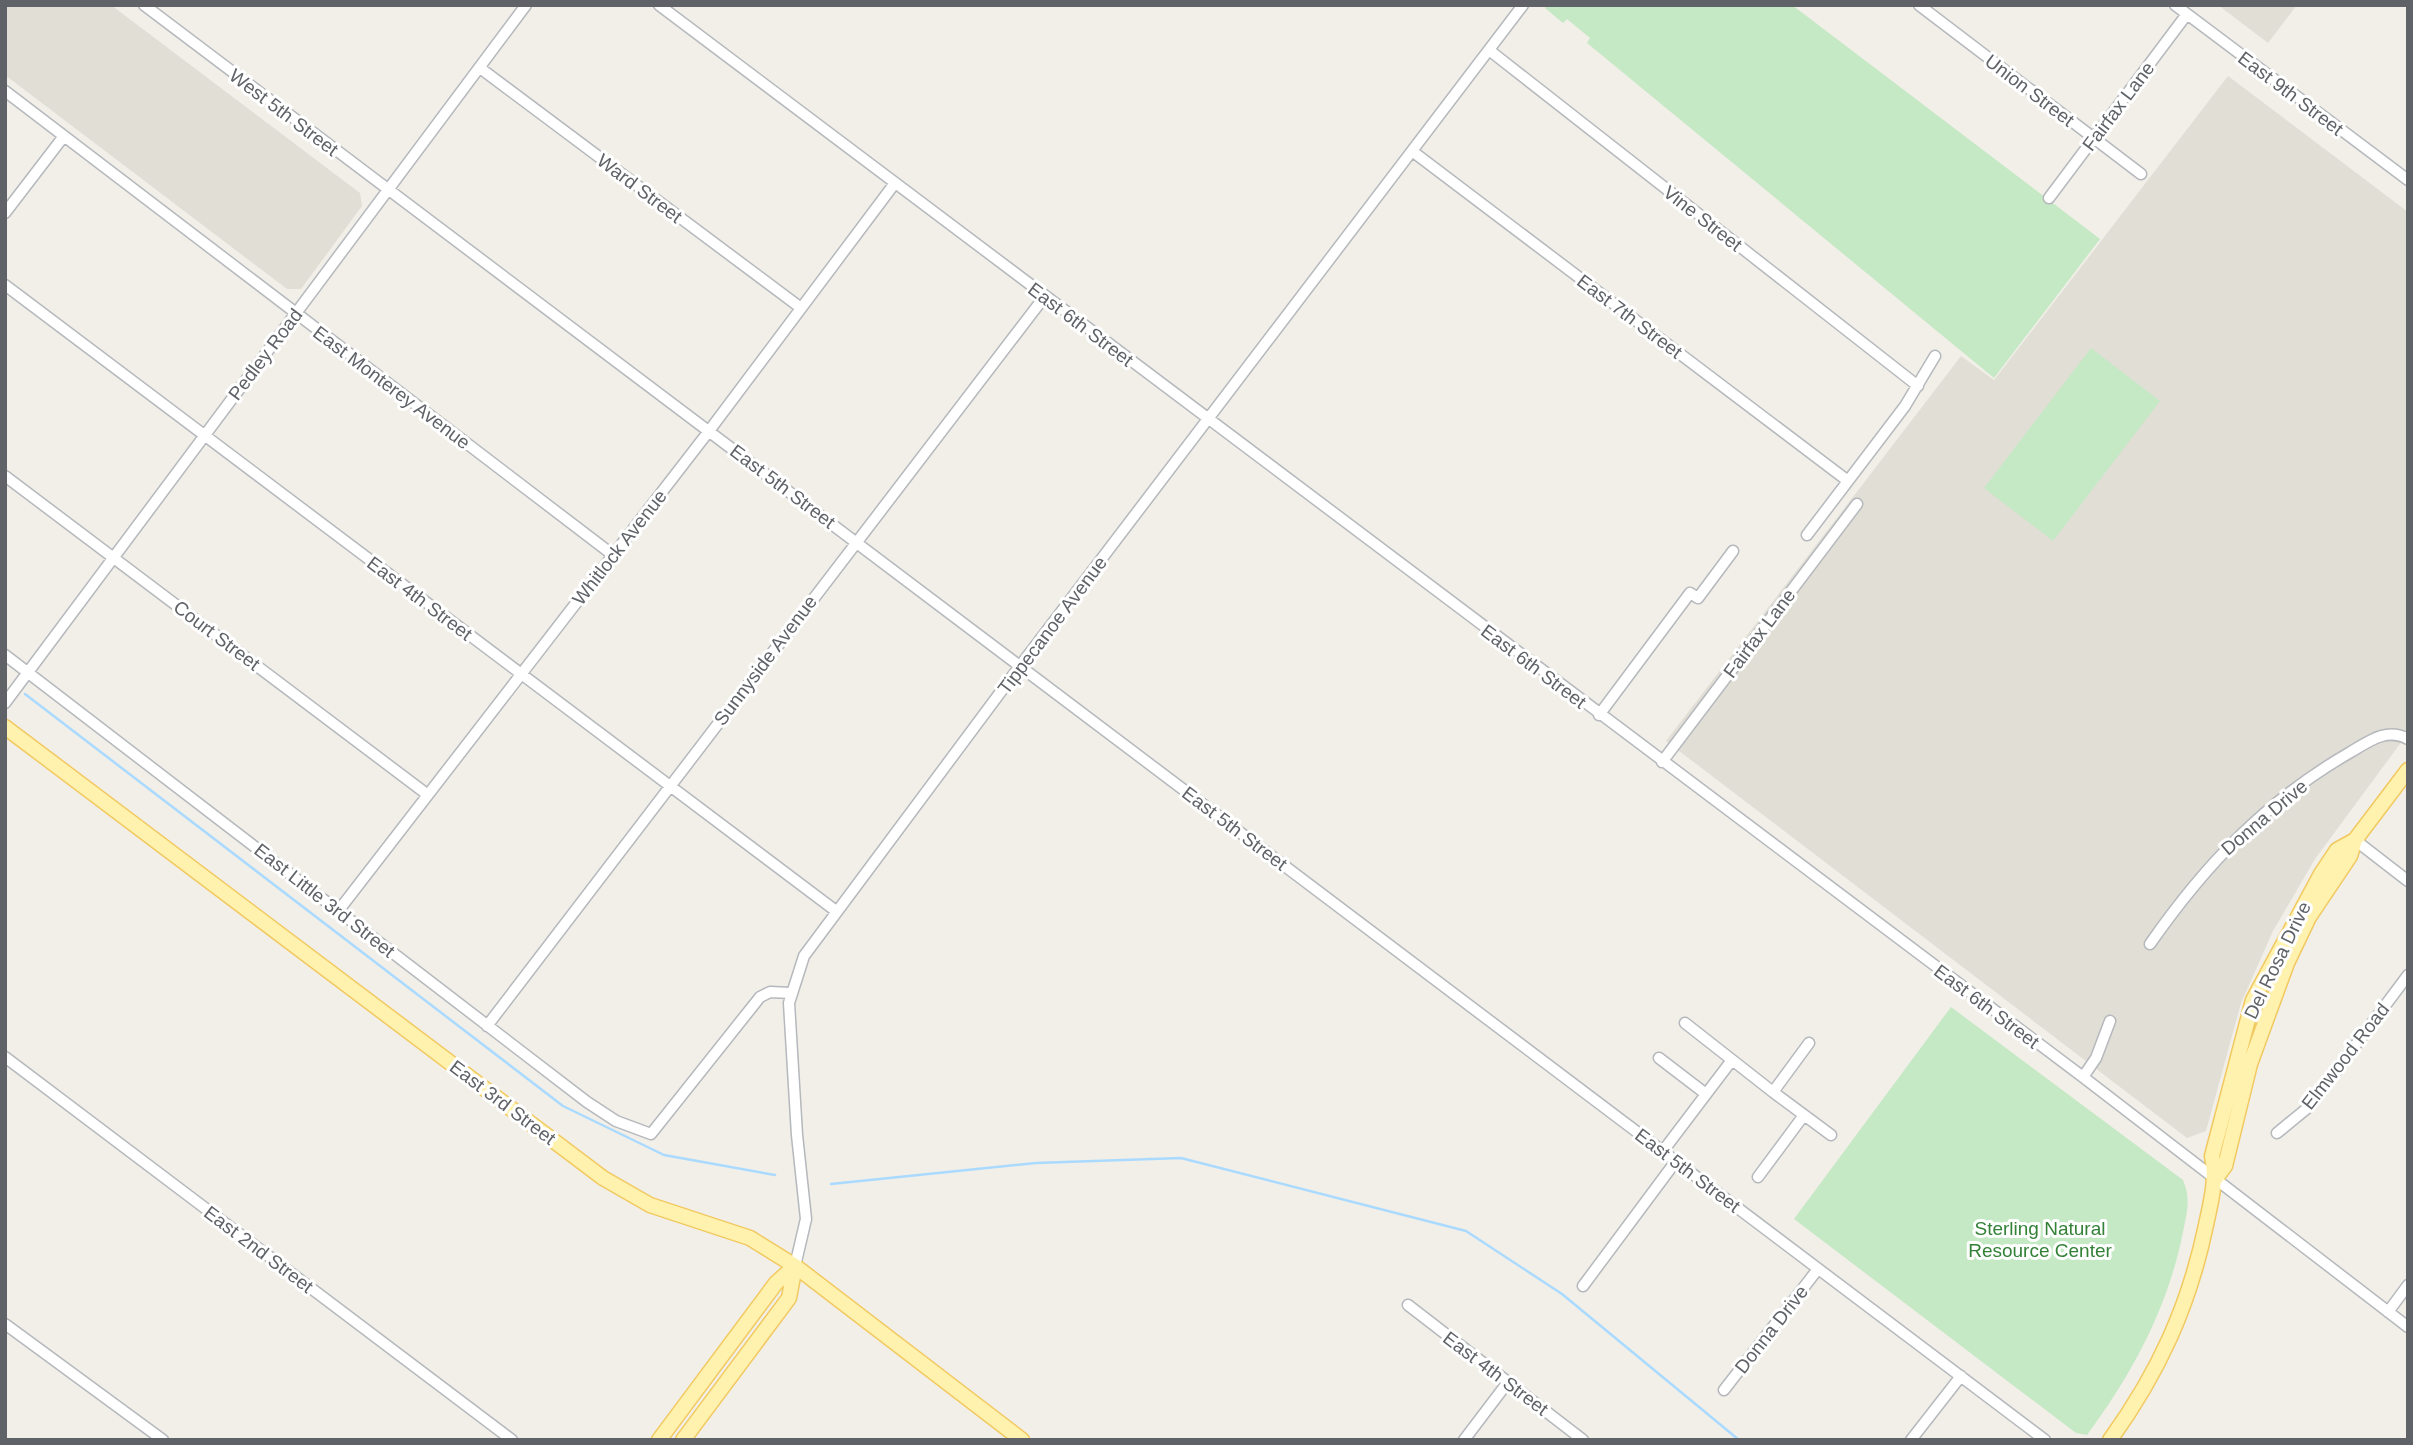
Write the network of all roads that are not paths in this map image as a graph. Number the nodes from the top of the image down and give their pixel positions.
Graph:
1 (144, 5) edge
2 (526, 5) edge
3 (659, 5) edge
4 (1523, 5) edge
5 (1919, 5) edge
6 (2175, 5) edge
7 (2187, 14) junction
8 (1489, 50) junction
9 (480, 68) junction
10 (5, 91) edge
11 (64, 135) junction
12 (2094, 138) junction
13 (1412, 151) junction
14 (2141, 174) dead end
15 (2408, 180) edge
16 (895, 183) junction
17 (388, 190) junction
18 (2049, 198) dead end
19 (5, 213) edge
20 (425, 217) joint
21 (5, 285) edge
22 (1045, 296) junction
23 (801, 308) junction
24 (296, 313) junction
25 (1935, 356) dead end
26 (1918, 386) junction
27 (1208, 420) junction
28 (709, 431) junction
29 (204, 435) junction
30 (5, 476) edge
31 (1848, 481) junction
32 (1857, 504) dead end
33 (1807, 535) dead end
34 (856, 541) junction
35 (1733, 551) dead end
36 (613, 555) junction
37 (113, 557) junction
38 (5, 655) edge
39 (1020, 666) junction
40 (28, 673) junction
41 (521, 674) junction
42 (5, 703) edge
43 (1599, 715) junction
44 (5, 727) edge
45 (2408, 738) edge
46 (1662, 762) junction
47 (2408, 770) edge
48 (670, 786) junction
49 (428, 794) junction
50 (2355, 840) junction
51 (2408, 881) edge
52 (339, 910) junction
53 (836, 911) junction
54 (2150, 944) dead end
55 (2408, 975) edge
56 (791, 993) junction
57 (2110, 1021) dead end
58 (1685, 1023) dead end
59 (487, 1026) junction
60 (1809, 1043) dead end
61 (5, 1058) edge
62 (1659, 1058) dead end
63 (1732, 1060) junction
64 (2083, 1077) junction
65 (1773, 1092) junction
66 (1706, 1094) junction
67 (1804, 1115) junction
68 (2277, 1133) dead end
69 (1831, 1135) dead end
70 (1663, 1151) junction
71 (1676, 1161) junction
72 (1758, 1177) dead end
73 (2216, 1178) junction
74 (795, 1266) junction
75 (1818, 1269) junction
76 (2408, 1285) edge
77 (1583, 1286) dead end
78 (1408, 1306) dead end
79 (2388, 1312) junction
80 (5, 1324) edge
81 (2408, 1327) edge
82 (1961, 1376) junction
83 (1508, 1382) junction
84 (1724, 1390) dead end
85 (163, 1440) edge
86 (512, 1440) edge
87 (659, 1440) edge
88 (683, 1440) edge
89 (1022, 1440) edge
90 (1464, 1440) edge
91 (1583, 1440) edge
92 (1911, 1440) edge
93 (2045, 1440) edge
94 (2110, 1440) edge

1 - 17 street, West 5th Street
2 - 9 street, Pedley Road
3 - 16 street, East 6th Street
4 - 8 street, Tippecanoe Avenue
5 - 12 street, Union Street
6 - 7 street, East 9th Street
7 - 12 street, Fairfax Lane
7 - 15 street, East 9th Street
8 - 13 street, Tippecanoe Avenue
8 - 26 street, Vine Street
9 - 17 street, Pedley Road
9 - 23 street, Ward Street
10 - 11 street, East Monterey Avenue
11 - 19 street
11 - 24 street, East Monterey Avenue
12 - 14 street, Union Street
12 - 18 street, Fairfax Lane
13 - 27 street, Tippecanoe Avenue
13 - 31 street, East 7th Street
16 - 22 street, East 6th Street
16 - 23 street, Whitlock Avenue
17 - 20 street, West 5th Street
17 - 24 street, Pedley Road
20 - 28 street, East 5th Street
21 - 29 street, East 4th Street
22 - 27 street, East 6th Street
22 - 34 street, Sunnyside Avenue
23 - 28 street, Whitlock Avenue
24 - 29 street, Pedley Road
24 - 36 street, East Monterey Avenue
25 - 26 street
26 - 31 street
27 - 39 street, Tippecanoe Avenue
27 - 43 street, East 6th Street
28 - 34 street, East 5th Street
28 - 36 street, Whitlock Avenue
29 - 37 street, Pedley Road
29 - 41 street, East 4th Street
30 - 37 street, Court Street
31 - 33 street
32 - 46 street, Fairfax Lane
34 - 39 street, East 5th Street
34 - 48 street, Sunnyside Avenue
35 - 43 street
36 - 41 street, Whitlock Avenue
37 - 40 street, Pedley Road
37 - 49 street, Court Street
38 - 40 street, East Little 3rd Street
39 - 53 street, Tippecanoe Avenue
39 - 70 street, East 5th Street
40 - 42 street, Pedley Road
40 - 52 street, East Little 3rd Street
41 - 48 street, East 4th Street
41 - 49 street, Whitlock Avenue
43 - 46 street, East 6th Street
44 - 74 main road, East 3rd Street
45 - 54 street, Donna Drive
46 - 64 street, East 6th Street
47 - 50 main road, Del Rosa Drive
48 - 53 street, East 4th Street
48 - 59 street, Sunnyside Avenue
49 - 52 street, Whitlock Avenue
50 - 51 street
50 - 73 main road, Del Rosa Drive
52 - 59 street, East Little 3rd Street
53 - 56 street, Tippecanoe Avenue
55 - 68 street, Elmwood Road
56 - 59 street, East Little 3rd Street
56 - 74 street, Tippecanoe Avenue
57 - 64 street
58 - 63 street
60 - 65 street
61 - 86 street, East 2nd Street
62 - 66 street
63 - 65 street
63 - 66 street
64 - 73 street, East 6th Street
65 - 67 street
66 - 70 street
67 - 69 street
67 - 72 street
70 - 71 street, East 5th Street
71 - 75 street, East 5th Street
71 - 77 street
73 - 79 street, East 6th Street
73 - 94 main road, Del Rosa Drive
74 - 87 main road
74 - 88 main road
74 - 89 main road, East 3rd Street
75 - 82 street, East 5th Street
75 - 84 street, Donna Drive
76 - 79 street
78 - 83 street, East 4th Street
79 - 81 street, East 6th Street
80 - 85 street
82 - 92 street
82 - 93 street, East 5th Street
83 - 90 street
83 - 91 street, East 4th Street

